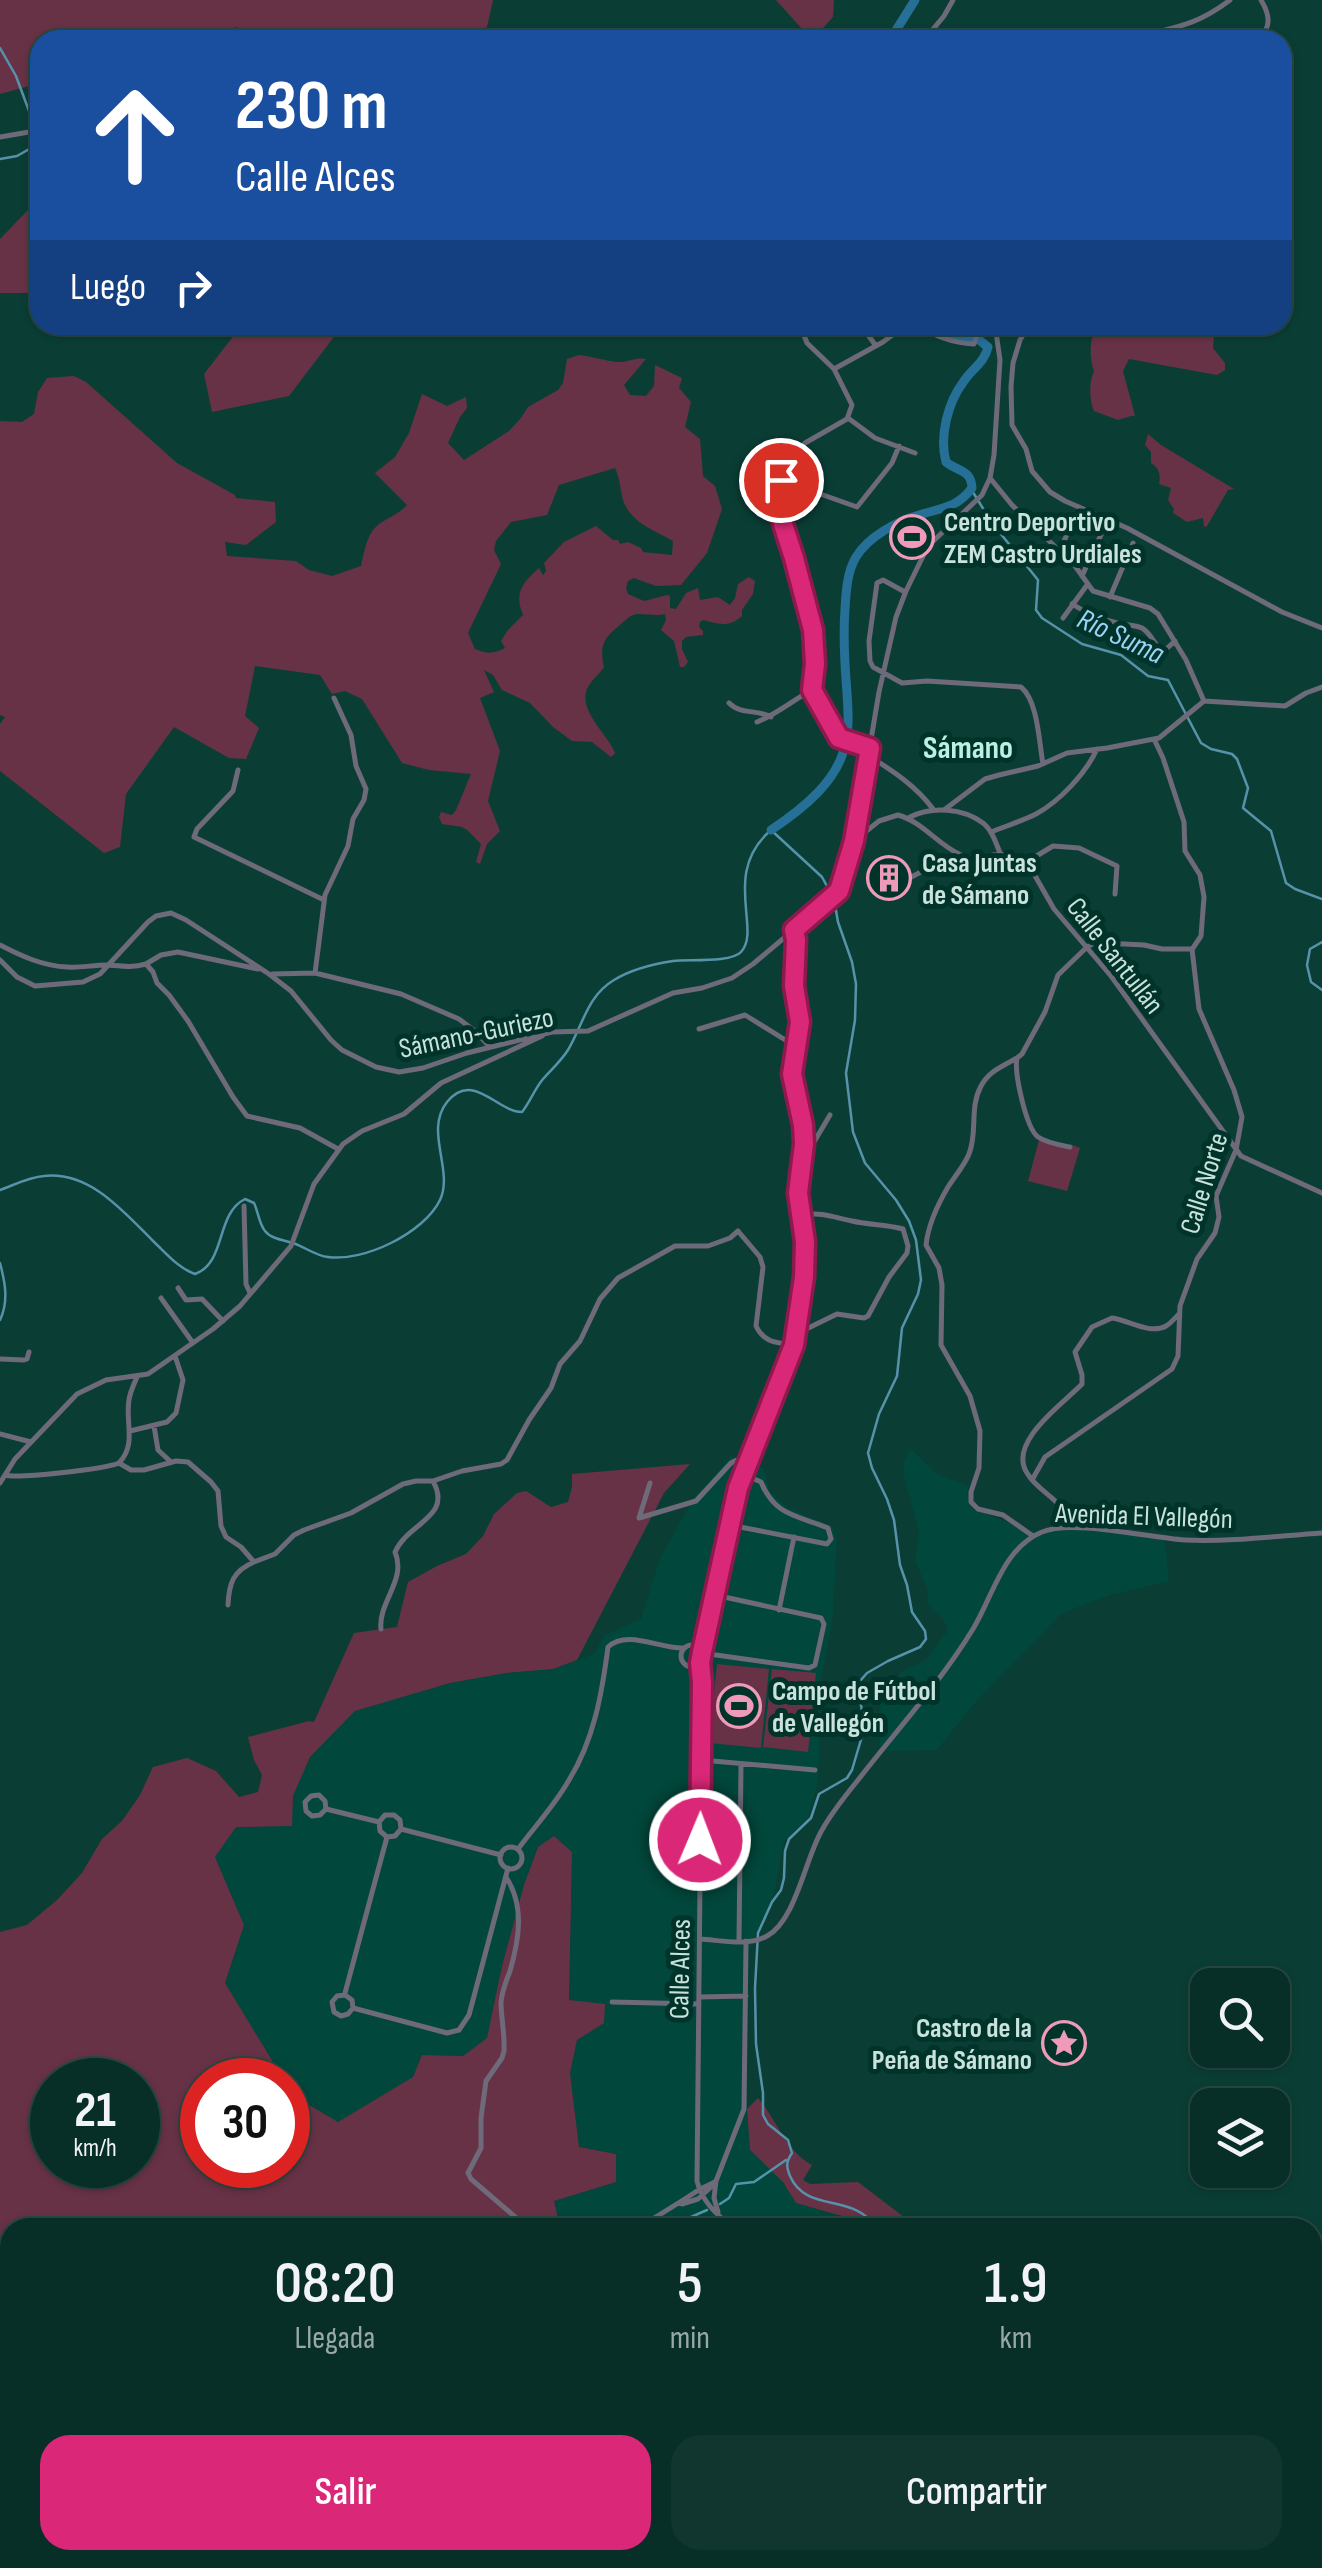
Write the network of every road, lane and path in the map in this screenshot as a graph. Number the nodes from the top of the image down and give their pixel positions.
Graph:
1 (953, 0) edge
2 (1230, 0) edge
3 (1261, 0) edge
4 (932, 30) edge
5 (1177, 30) edge
6 (1266, 30) edge
7 (30, 132) edge
8 (0, 137) edge
9 (805, 335) edge
10 (868, 335) edge
11 (892, 335) edge
12 (935, 335) edge
13 (977, 335) edge
14 (997, 335) edge
15 (1023, 335) edge
16 (876, 346) junction
17 (834, 369) junction
18 (848, 418) junction
19 (899, 446) junction
20 (914, 453) dead end
21 (990, 478) junction
22 (781, 480) junction
23 (1074, 517) dead end
24 (1104, 526) dead end
25 (1133, 542) dead end
26 (1060, 550) junction
27 (1082, 576) junction
28 (1086, 585) junction
29 (905, 592) junction
30 (1110, 597) junction
31 (1072, 604) junction
32 (1063, 618) dead end
33 (1322, 628) edge
34 (1175, 642) junction
35 (882, 673) junction
36 (1322, 687) edge
37 (812, 690) junction
38 (334, 698) dead end
39 (1204, 701) junction
40 (729, 702) dead end
41 (770, 717) junction
42 (757, 722) dead end
43 (1154, 740) junction
44 (1097, 749) junction
45 (870, 752) junction
46 (1043, 764) junction
47 (238, 770) dead end
48 (933, 809) junction
49 (944, 810) junction
50 (908, 818) junction
51 (991, 832) junction
52 (854, 841) junction
53 (957, 853) junction
54 (1000, 853) junction
55 (1025, 863) junction
56 (880, 894) dead end
57 (1115, 894) dead end
58 (324, 900) junction
59 (794, 930) junction
60 (0, 945) edge
61 (1086, 947) junction
62 (1192, 949) junction
63 (0, 960) edge
64 (146, 964) junction
65 (108, 965) junction
66 (266, 972) junction
67 (315, 973) junction
68 (699, 1029) dead end
69 (544, 1034) junction
70 (795, 1046) junction
71 (490, 1047) junction
72 (1017, 1058) junction
73 (830, 1115) dead end
74 (1070, 1148) dead end
75 (338, 1149) junction
76 (1236, 1150) junction
77 (799, 1181) junction
78 (1322, 1193) edge
79 (244, 1206) dead end
80 (802, 1215) junction
81 (924, 1245) junction
82 (910, 1246) junction
83 (178, 1288) dead end
84 (250, 1293) junction
85 (161, 1298) dead end
86 (1179, 1314) junction
87 (223, 1322) junction
88 (796, 1334) junction
89 (193, 1343) junction
90 (794, 1345) junction
91 (29, 1352) dead end
92 (176, 1356) junction
93 (0, 1359) edge
94 (137, 1377) junction
95 (154, 1426) junction
96 (130, 1431) junction
97 (0, 1434) edge
98 (31, 1442) junction
99 (171, 1462) junction
100 (119, 1463) junction
101 (747, 1463) junction
102 (6, 1474) junction
103 (743, 1474) junction
104 (1032, 1480) junction
105 (433, 1481) junction
106 (650, 1483) dead end
107 (0, 1484) edge
108 (730, 1524) junction
109 (1075, 1527) junction
110 (1322, 1532) edge
111 (1034, 1536) junction
112 (794, 1537) junction
113 (254, 1562) junction
114 (716, 1595) junction
115 (228, 1605) dead end
116 (779, 1610) junction
117 (381, 1629) dead end
118 (706, 1639) junction
119 (696, 1646) junction
120 (668, 1648) junction
121 (684, 1648) junction
122 (680, 1656) junction
123 (702, 1656) junction
124 (692, 1667) junction
125 (702, 1682) junction
126 (701, 1760) junction
127 (741, 1764) junction
128 (815, 1770) dead end
129 (326, 1809) junction
130 (379, 1822) junction
131 (401, 1829) junction
132 (386, 1837) junction
133 (518, 1849) junction
134 (500, 1855) junction
135 (508, 1868) junction
136 (506, 1878) junction
137 (700, 1939) junction
138 (746, 1941) junction
139 (345, 1995) junction
140 (746, 1996) junction
141 (699, 2000) junction
142 (612, 2002) dead end
143 (353, 2008) junction
144 (716, 2181) junction
145 (701, 2192) junction
146 (688, 2202) junction
147 (677, 2206) junction
148 (711, 2207) junction
149 (719, 2215) junction
150 (516, 2218) edge
151 (656, 2218) edge
152 (723, 2218) edge

1 - 4 street
2 - 5 street
3 - 6 street
7 - 8 street
9 - 17 street
10 - 16 street
11 - 16 street
12 - 13 street
14 - 21 street, Sámano-Guriezo
15 - 33 street
16 - 17 street
17 - 18 street
18 - 19 street
18 - 22 street
19 - 20 street
19 - 22 street
21 - 26 street
21 - 29 street, Sámano-Guriezo
22 - 37 street
23 - 26 street
24 - 27 street
25 - 30 street
26 - 27 street
27 - 28 street
28 - 30 street
28 - 31 street
29 - 35 street, Sámano-Guriezo
29 - 35 street
30 - 34 street
31 - 32 street
31 - 34 street
34 - 39 street
35 - 45 street, Sámano-Guriezo
35 - 46 street
36 - 39 street
37 - 41 street
37 - 45 street
38 - 58 street
39 - 43 street
40 - 41 street
41 - 42 street
43 - 44 street
43 - 62 street
44 - 46 street
44 - 51 street
45 - 48 street
45 - 52 street, Sámano-Guriezo
46 - 49 street
47 - 58 street
48 - 49 street
48 - 50 street
49 - 51 street
50 - 52 street
50 - 53 street
51 - 54 street
52 - 59 street, Sámano-Guriezo
53 - 54 street
53 - 56 street
54 - 55 street
55 - 57 street
55 - 61 street, Calle Santullán
58 - 67 street
59 - 69 street, Sámano-Guriezo
59 - 70 street, Calle Alces
60 - 65 street
61 - 62 street
61 - 72 street
61 - 76 street, Calle Santullán
62 - 76 street, Calle Norte
63 - 65 street, Sámano-Guriezo
64 - 65 street
64 - 66 street
64 - 75 street
65 - 66 street, Sámano-Guriezo
66 - 67 street
66 - 71 street, Sámano-Guriezo
67 - 71 street
68 - 70 street
69 - 71 street, Sámano-Guriezo
69 - 75 street
70 - 77 street, Calle Alces
72 - 74 street
72 - 81 street
73 - 77 street
75 - 84 street
76 - 78 street, Calle Santullán
76 - 86 street, Calle Norte
77 - 80 street, Calle Alces
79 - 84 street
80 - 82 street
80 - 88 street, Calle Alces
81 - 82 street
81 - 111 street
82 - 88 street
83 - 87 street
84 - 87 street
85 - 89 street
86 - 104 street, Calle Norte
86 - 104 street
87 - 89 street
88 - 90 street, Calle Alces
89 - 92 street
90 - 101 street, Calle Alces
90 - 105 street
91 - 93 street
92 - 94 street
92 - 95 street
94 - 96 street
94 - 98 street
95 - 96 street
95 - 99 street
96 - 100 street
97 - 98 street
98 - 102 street
99 - 100 street
99 - 113 street
100 - 102 street
101 - 103 street, Calle Alces
101 - 106 street
102 - 107 street
103 - 108 street, Calle Alces
103 - 112 street
104 - 109 street
105 - 113 street
105 - 117 street
108 - 112 street
108 - 114 street, Calle Alces
109 - 110 street, Avenida El Vallegón
109 - 111 street, Avenida El Vallegón
111 - 138 street, Avenida El Vallegón
112 - 116 street
113 - 115 street
114 - 116 street
114 - 118 street, Calle Alces
116 - 123 street
118 - 119 street
118 - 123 street, Calle Alces
119 - 121 street
119 - 123 street
120 - 121 street
120 - 122 street
120 - 133 street
121 - 122 street
122 - 124 street
123 - 124 street
123 - 125 street, Calle Alces
124 - 125 street
125 - 126 street, Calle Alces
126 - 127 street
126 - 137 street, Calle Alces
127 - 128 street
127 - 138 street
129 - 129 street
129 - 130 street
130 - 131 street
130 - 132 street
131 - 132 street
131 - 134 street
132 - 139 street
133 - 134 street
133 - 135 street
134 - 135 street
135 - 136 street
136 - 143 street
136 - 150 street
137 - 138 street
137 - 141 street, Calle Alces
138 - 140 street
139 - 143 street
139 - 143 street
140 - 141 street
140 - 144 street
141 - 142 street
141 - 145 street, Calle Alces
144 - 145 street
144 - 149 street
145 - 146 street
145 - 147 street
145 - 148 street
146 - 147 street
146 - 148 street
147 - 151 street
148 - 149 street
149 - 152 street

